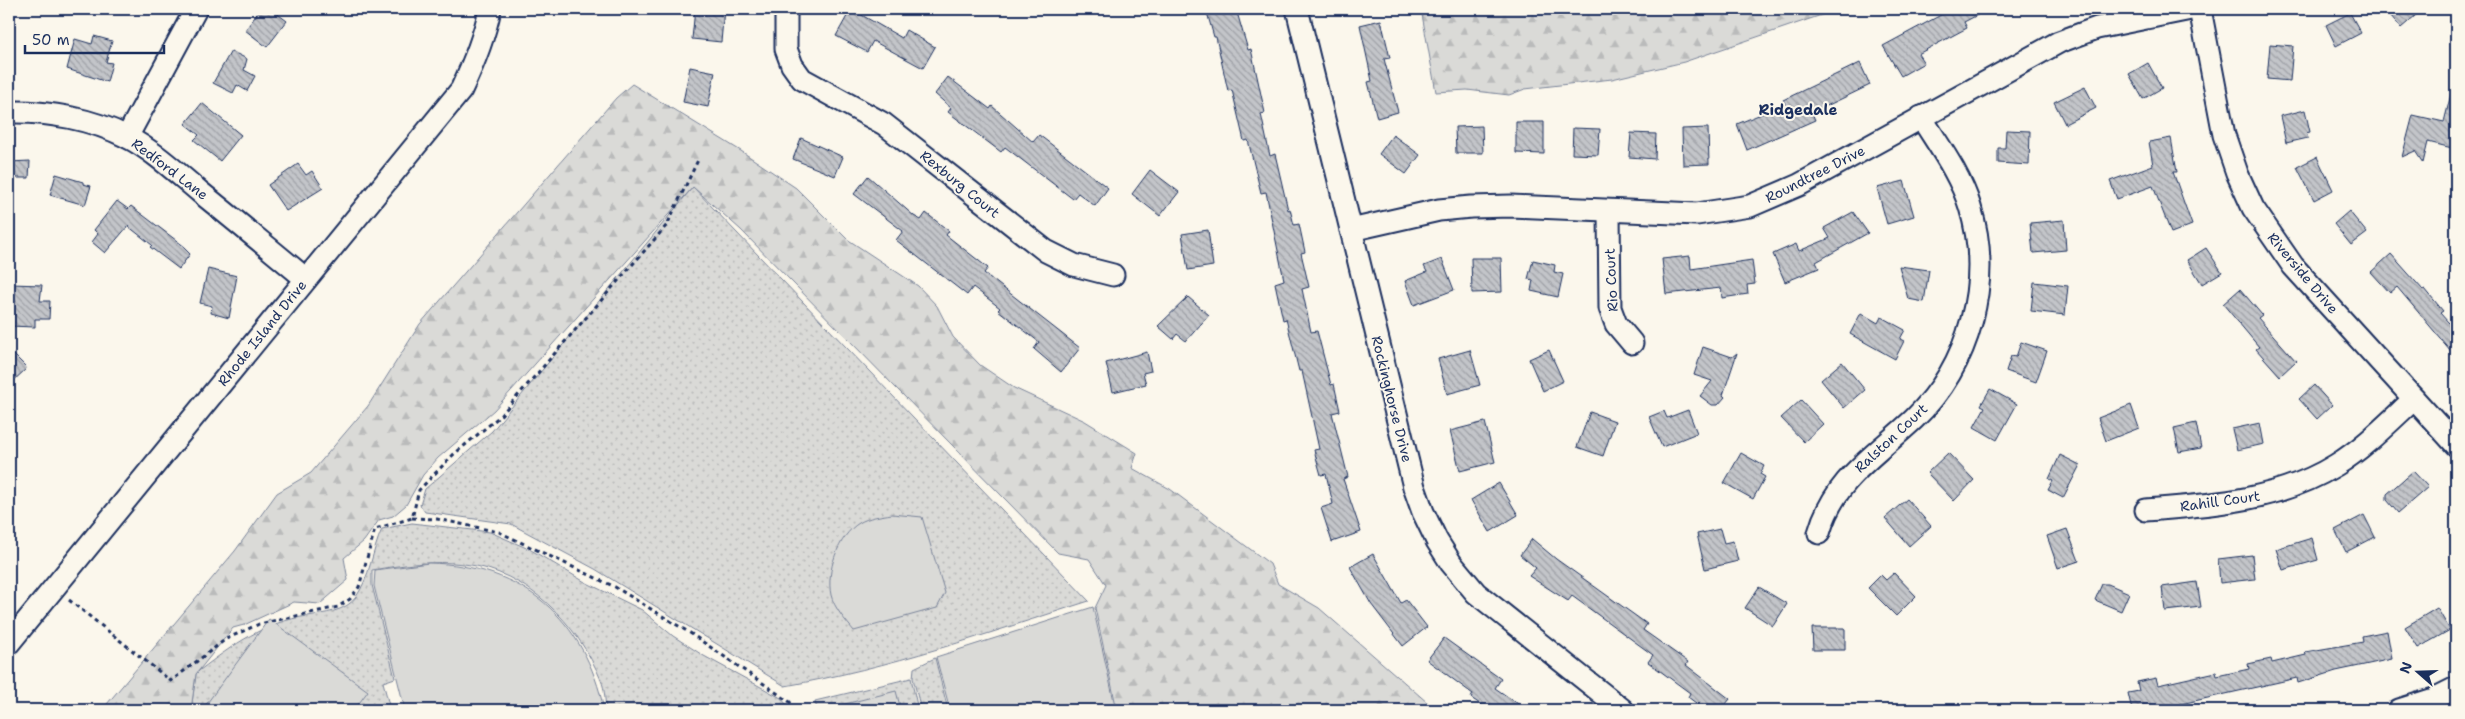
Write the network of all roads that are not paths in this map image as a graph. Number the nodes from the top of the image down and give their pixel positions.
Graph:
1 (196, 9) edge
2 (490, 9) edge
3 (786, 9) edge
4 (1297, 9) edge
5 (2191, 9) edge
6 (2200, 9) edge
7 (9, 112) edge
8 (1922, 117) junction
9 (127, 137) junction
10 (1608, 212) junction
11 (1350, 230) junction
12 (1113, 275) dead end
13 (306, 279) junction
14 (1632, 342) dead end
15 (2414, 399) junction
16 (2456, 445) edge
17 (2146, 510) dead end
18 (1819, 533) dead end
19 (9, 643) edge
20 (2456, 688) edge
21 (1623, 710) edge
22 (2399, 710) edge

1 - 9 street
2 - 13 street, Rhode Island Drive
3 - 12 street, Rexburg Court
4 - 11 street, Rockinghorse Drive
5 - 8 street, Roundtree Drive
6 - 15 street, Riverside Drive
7 - 9 street, Redford Lane
8 - 10 street, Roundtree Drive
8 - 18 street, Ralston Court
9 - 13 street, Redford Lane
10 - 11 street, Roundtree Drive
10 - 14 street, Rio Court
11 - 21 street, Rockinghorse Drive
13 - 19 street, Rhode Island Drive
15 - 16 street, Riverside Drive
15 - 17 street, Rahill Court
20 - 22 street

